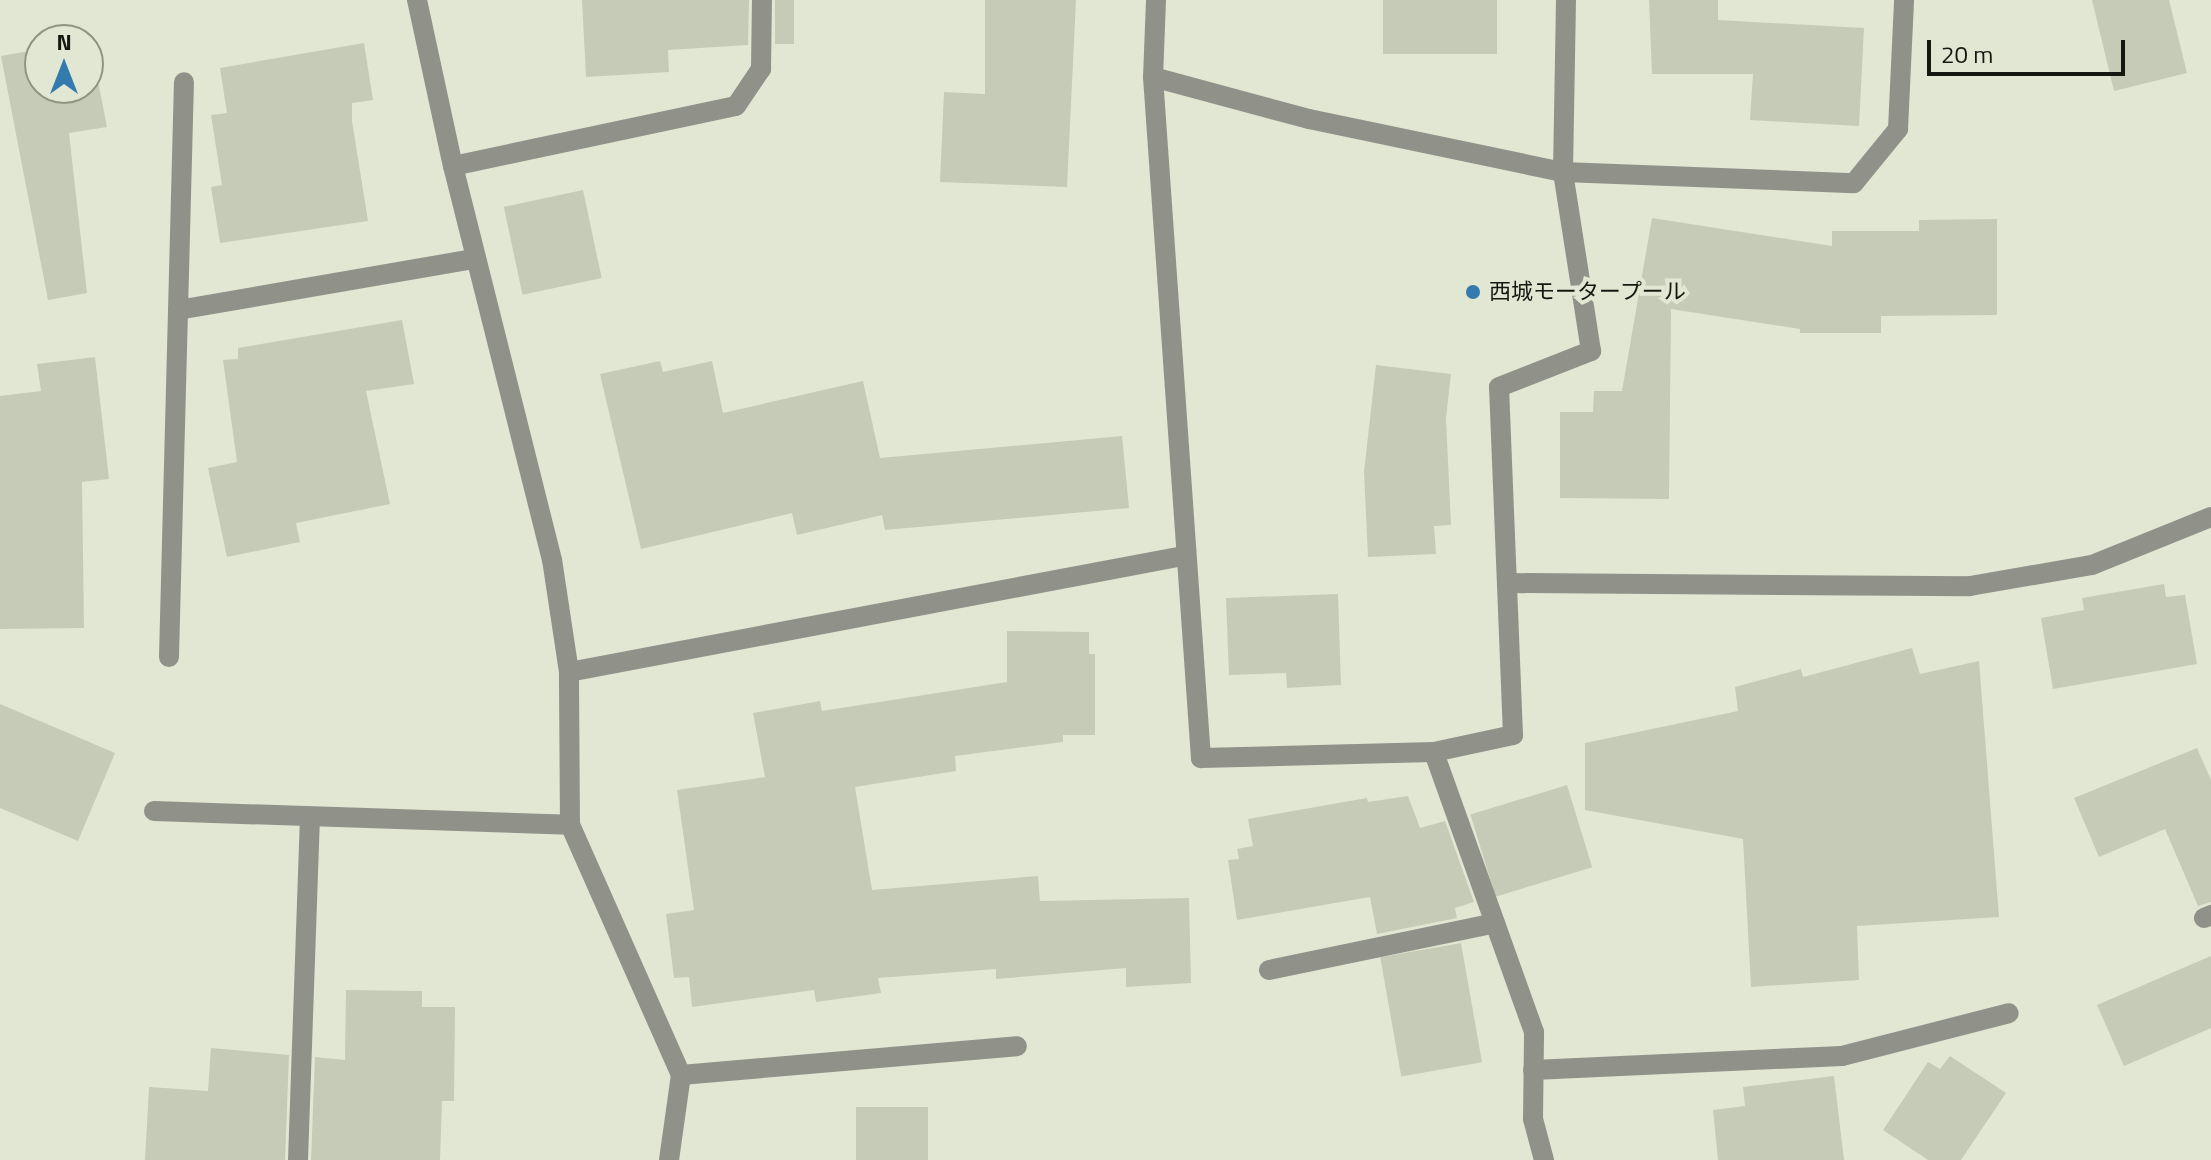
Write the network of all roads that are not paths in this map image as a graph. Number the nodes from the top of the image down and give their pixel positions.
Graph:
1 (417, 0) edge
2 (762, 0) edge
3 (1156, 0) edge
4 (1566, 0) edge
5 (1904, 0) edge
6 (1153, 77) junction
7 (184, 82) dead end
8 (453, 166) junction
9 (1563, 172) junction
10 (473, 259) junction
11 (178, 310) junction
12 (2211, 517) edge
13 (1183, 556) junction
14 (1507, 583) junction
15 (169, 657) dead end
16 (569, 672) junction
17 (1434, 752) junction
18 (154, 811) dead end
19 (310, 820) junction
20 (570, 825) junction
21 (1495, 923) junction
22 (1269, 970) dead end
23 (2009, 1013) dead end
24 (1017, 1046) dead end
25 (1533, 1070) junction
26 (681, 1075) junction
27 (298, 1160) edge
28 (669, 1160) edge
29 (1544, 1160) edge

1 - 8 street
2 - 8 street
3 - 6 street
4 - 9 street
5 - 9 street
6 - 9 street
6 - 13 street
7 - 11 street
8 - 10 street
9 - 14 street
10 - 11 street
10 - 16 street
11 - 15 street
12 - 14 street
13 - 16 street
13 - 17 street
14 - 17 street
16 - 20 street
17 - 21 street
18 - 19 street
19 - 20 street
19 - 27 street
20 - 26 street
21 - 22 street
21 - 25 street
23 - 25 street
24 - 26 street
25 - 29 street
26 - 28 street

